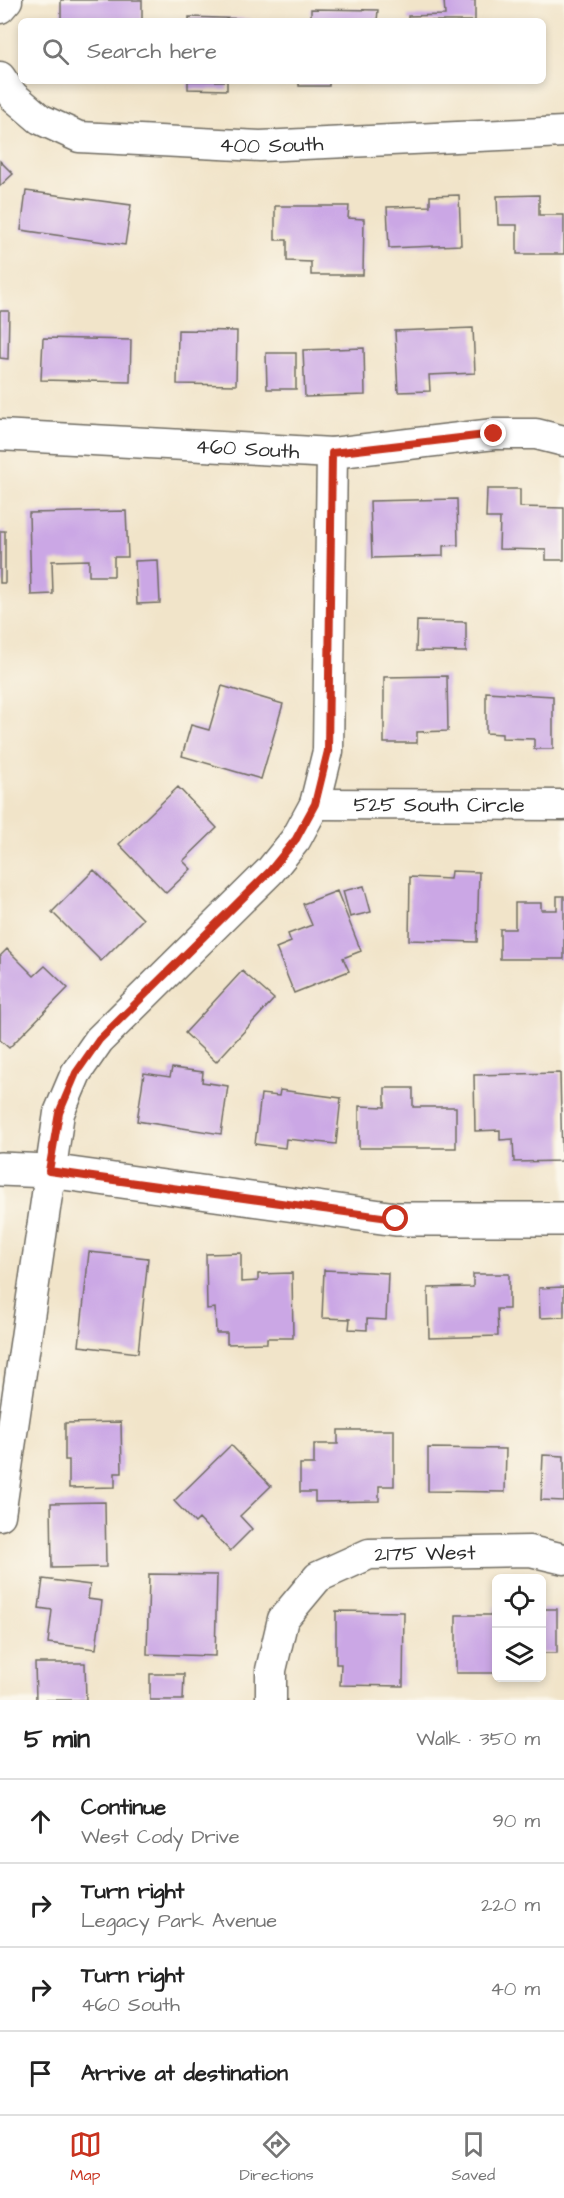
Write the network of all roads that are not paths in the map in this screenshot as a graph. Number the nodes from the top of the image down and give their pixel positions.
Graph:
1 (8, 0) edge
2 (0, 8) edge
3 (0, 77) edge
4 (564, 132) edge
5 (0, 435) edge
6 (564, 441) edge
7 (332, 453) junction
8 (315, 804) junction
9 (564, 805) edge
10 (0, 1169) edge
11 (49, 1171) junction
12 (564, 1219) edge
13 (0, 1515) edge
14 (564, 1559) edge
15 (271, 1700) edge

1 - 2 street
3 - 4 street, 400 South
5 - 7 street, 460 South
6 - 7 street, 460 South
7 - 8 street
8 - 9 street, 525 South Circle
8 - 11 street
10 - 11 street
11 - 12 street
11 - 13 street
14 - 15 street, 2175 West

